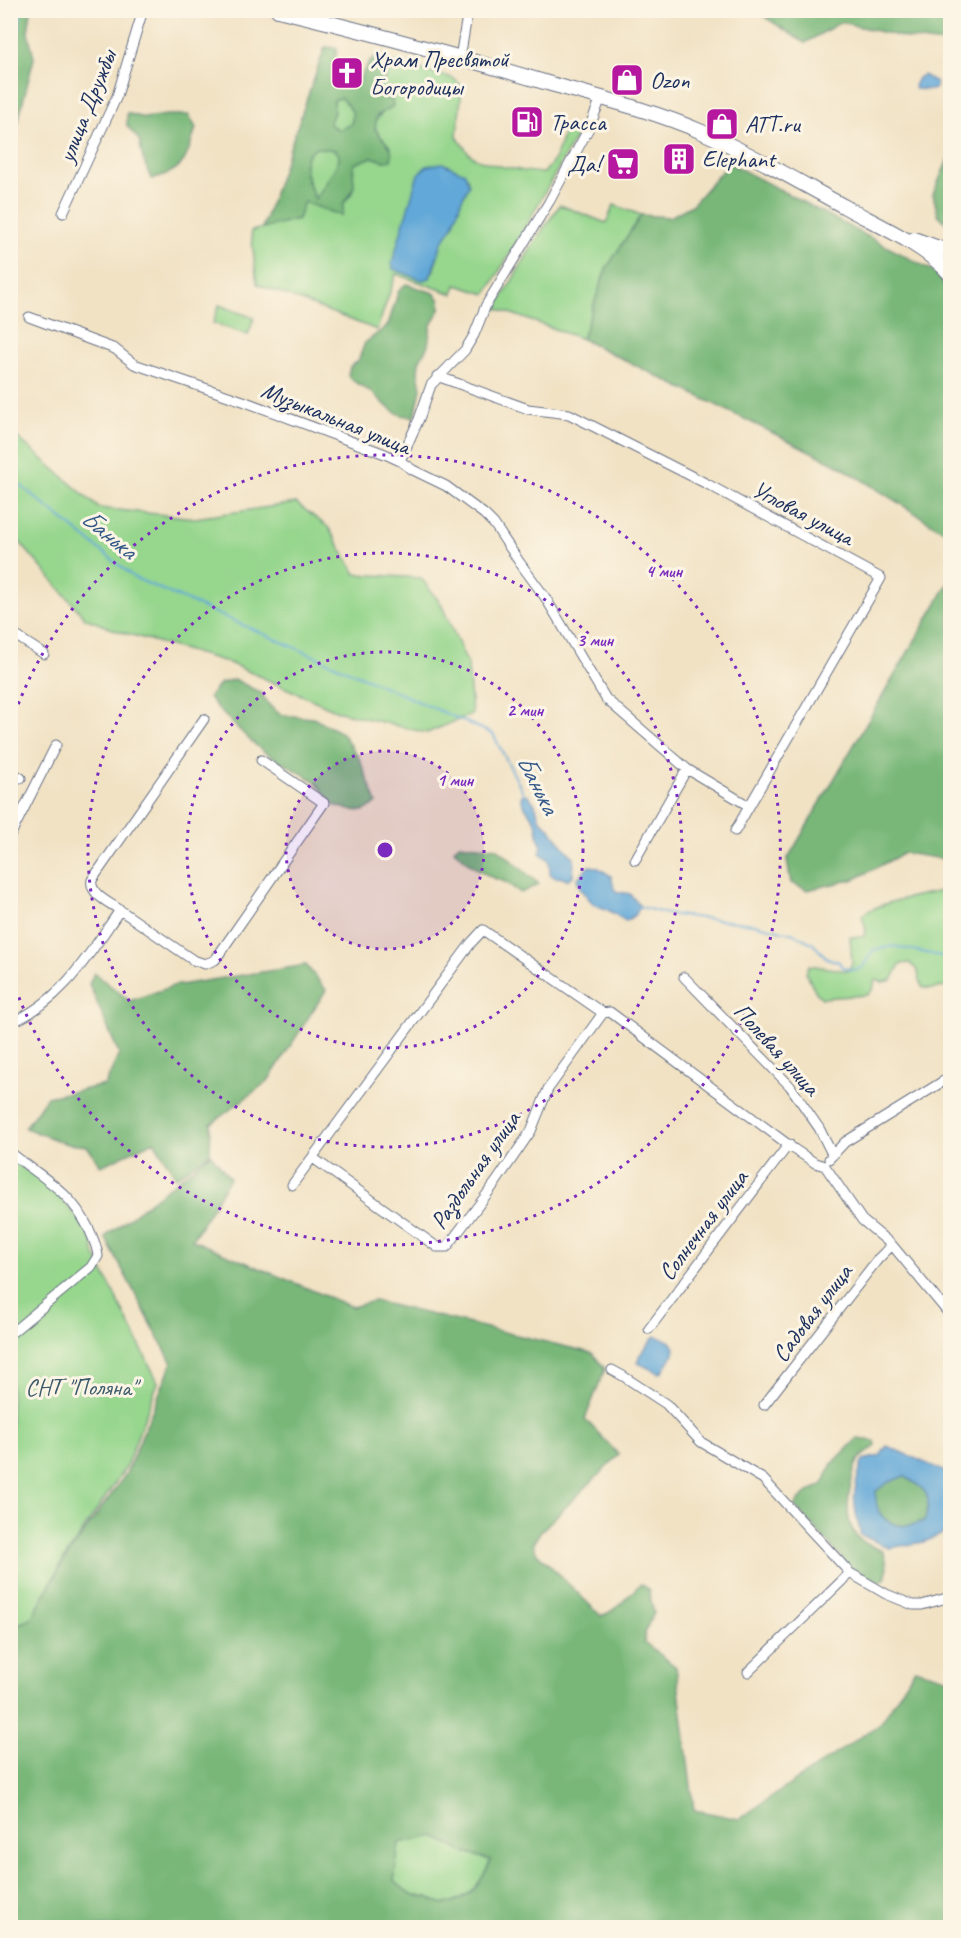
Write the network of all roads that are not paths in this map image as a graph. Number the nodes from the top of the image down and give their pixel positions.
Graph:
1 (143, 10) edge
2 (278, 10) edge
3 (468, 10) edge
4 (460, 58) junction
5 (601, 98) junction
6 (63, 213) dead end
7 (889, 231) junction
8 (951, 252) edge
9 (951, 274) edge
10 (29, 317) dead end
11 (437, 376) junction
12 (400, 461) junction
13 (10, 632) edge
14 (44, 654) dead end
15 (204, 718) dead end
16 (56, 745) dead end
17 (261, 760) dead end
18 (687, 769) junction
19 (10, 771) edge
20 (21, 778) dead end
21 (749, 806) junction
22 (735, 831) dead end
23 (10, 836) edge
24 (635, 860) dead end
25 (120, 910) junction
26 (684, 977) dead end
27 (603, 1013) junction
28 (10, 1023) edge
29 (951, 1077) edge
30 (789, 1144) junction
31 (10, 1152) edge
32 (832, 1155) junction
33 (313, 1158) junction
34 (825, 1166) junction
35 (292, 1185) dead end
36 (892, 1245) junction
37 (951, 1315) edge
38 (649, 1329) dead end
39 (10, 1334) edge
40 (612, 1370) dead end
41 (764, 1405) dead end
42 (850, 1573) junction
43 (951, 1597) edge
44 (748, 1672) dead end

1 - 6 street, улица Дружбы
2 - 4 main road
3 - 4 street
4 - 5 main road
5 - 7 main road
5 - 11 street
7 - 8 main road
7 - 9 main road
10 - 12 street, Музыкальная улица
11 - 12 street
11 - 21 street, Угловая улица
12 - 18 street, Музыкальная улица
13 - 14 street
15 - 25 street
16 - 23 street
17 - 25 street
18 - 21 street, Музыкальная улица
18 - 24 street
19 - 20 street
21 - 22 street, Угловая улица
25 - 28 street
26 - 32 street, Полевая улица
27 - 30 street
27 - 33 street
27 - 33 street, Раздольная улица
29 - 32 street
30 - 34 street
30 - 38 street, Солнечная улица
31 - 39 street
32 - 34 street
33 - 35 street
34 - 36 street
36 - 37 street
36 - 41 street, Садовая улица
40 - 42 street
42 - 43 street
42 - 44 street

